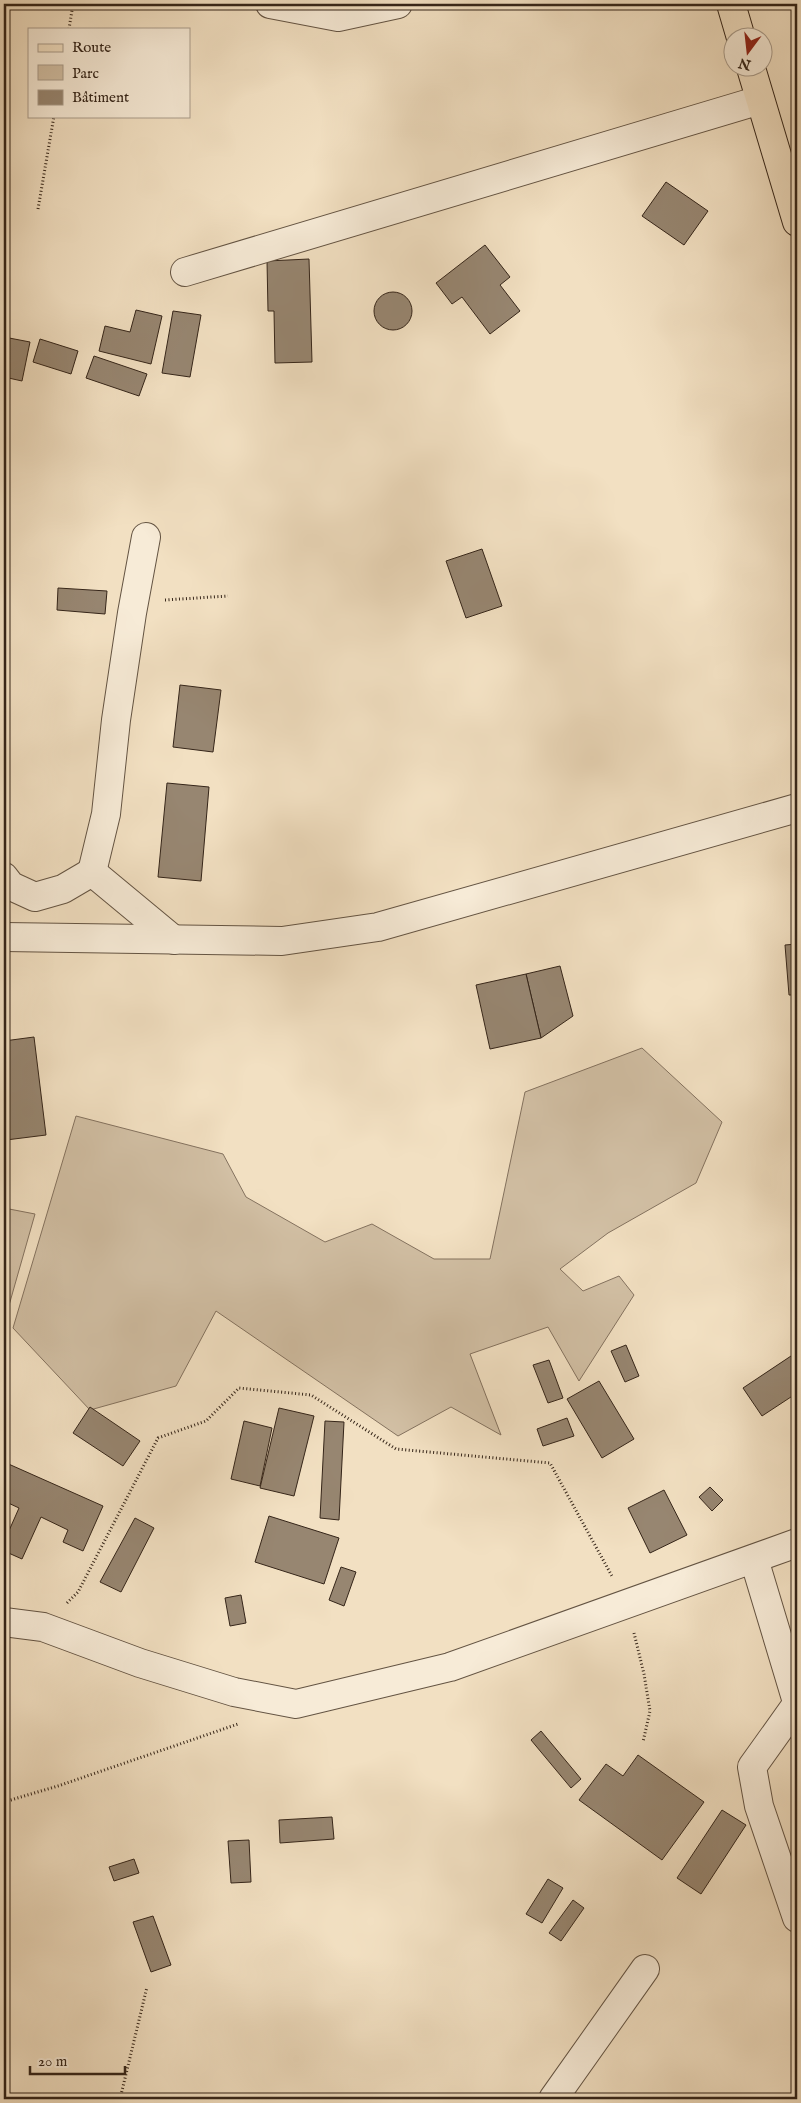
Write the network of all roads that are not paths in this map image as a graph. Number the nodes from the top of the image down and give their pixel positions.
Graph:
1 (270, 4) edge
2 (398, 4) edge
3 (731, 4) edge
4 (739, 28) edge
5 (754, 78) edge
6 (760, 100) junction
7 (797, 222) edge
8 (186, 272) dead end
9 (146, 537) dead end
10 (797, 808) edge
11 (92, 872) junction
12 (4, 876) edge
13 (4, 936) edge
14 (174, 940) junction
15 (797, 1543) edge
16 (754, 1558) junction
17 (4, 1622) edge
18 (797, 1703) edge
19 (797, 1918) edge
20 (645, 1969) dead end
21 (553, 2099) edge

1 - 2 street
3 - 4 main road
5 - 6 main road
6 - 7 main road
6 - 8 street
9 - 11 street
10 - 14 street
11 - 12 street
11 - 14 street
13 - 14 street
15 - 16 street
16 - 17 street
16 - 18 street
18 - 19 street
20 - 21 street

